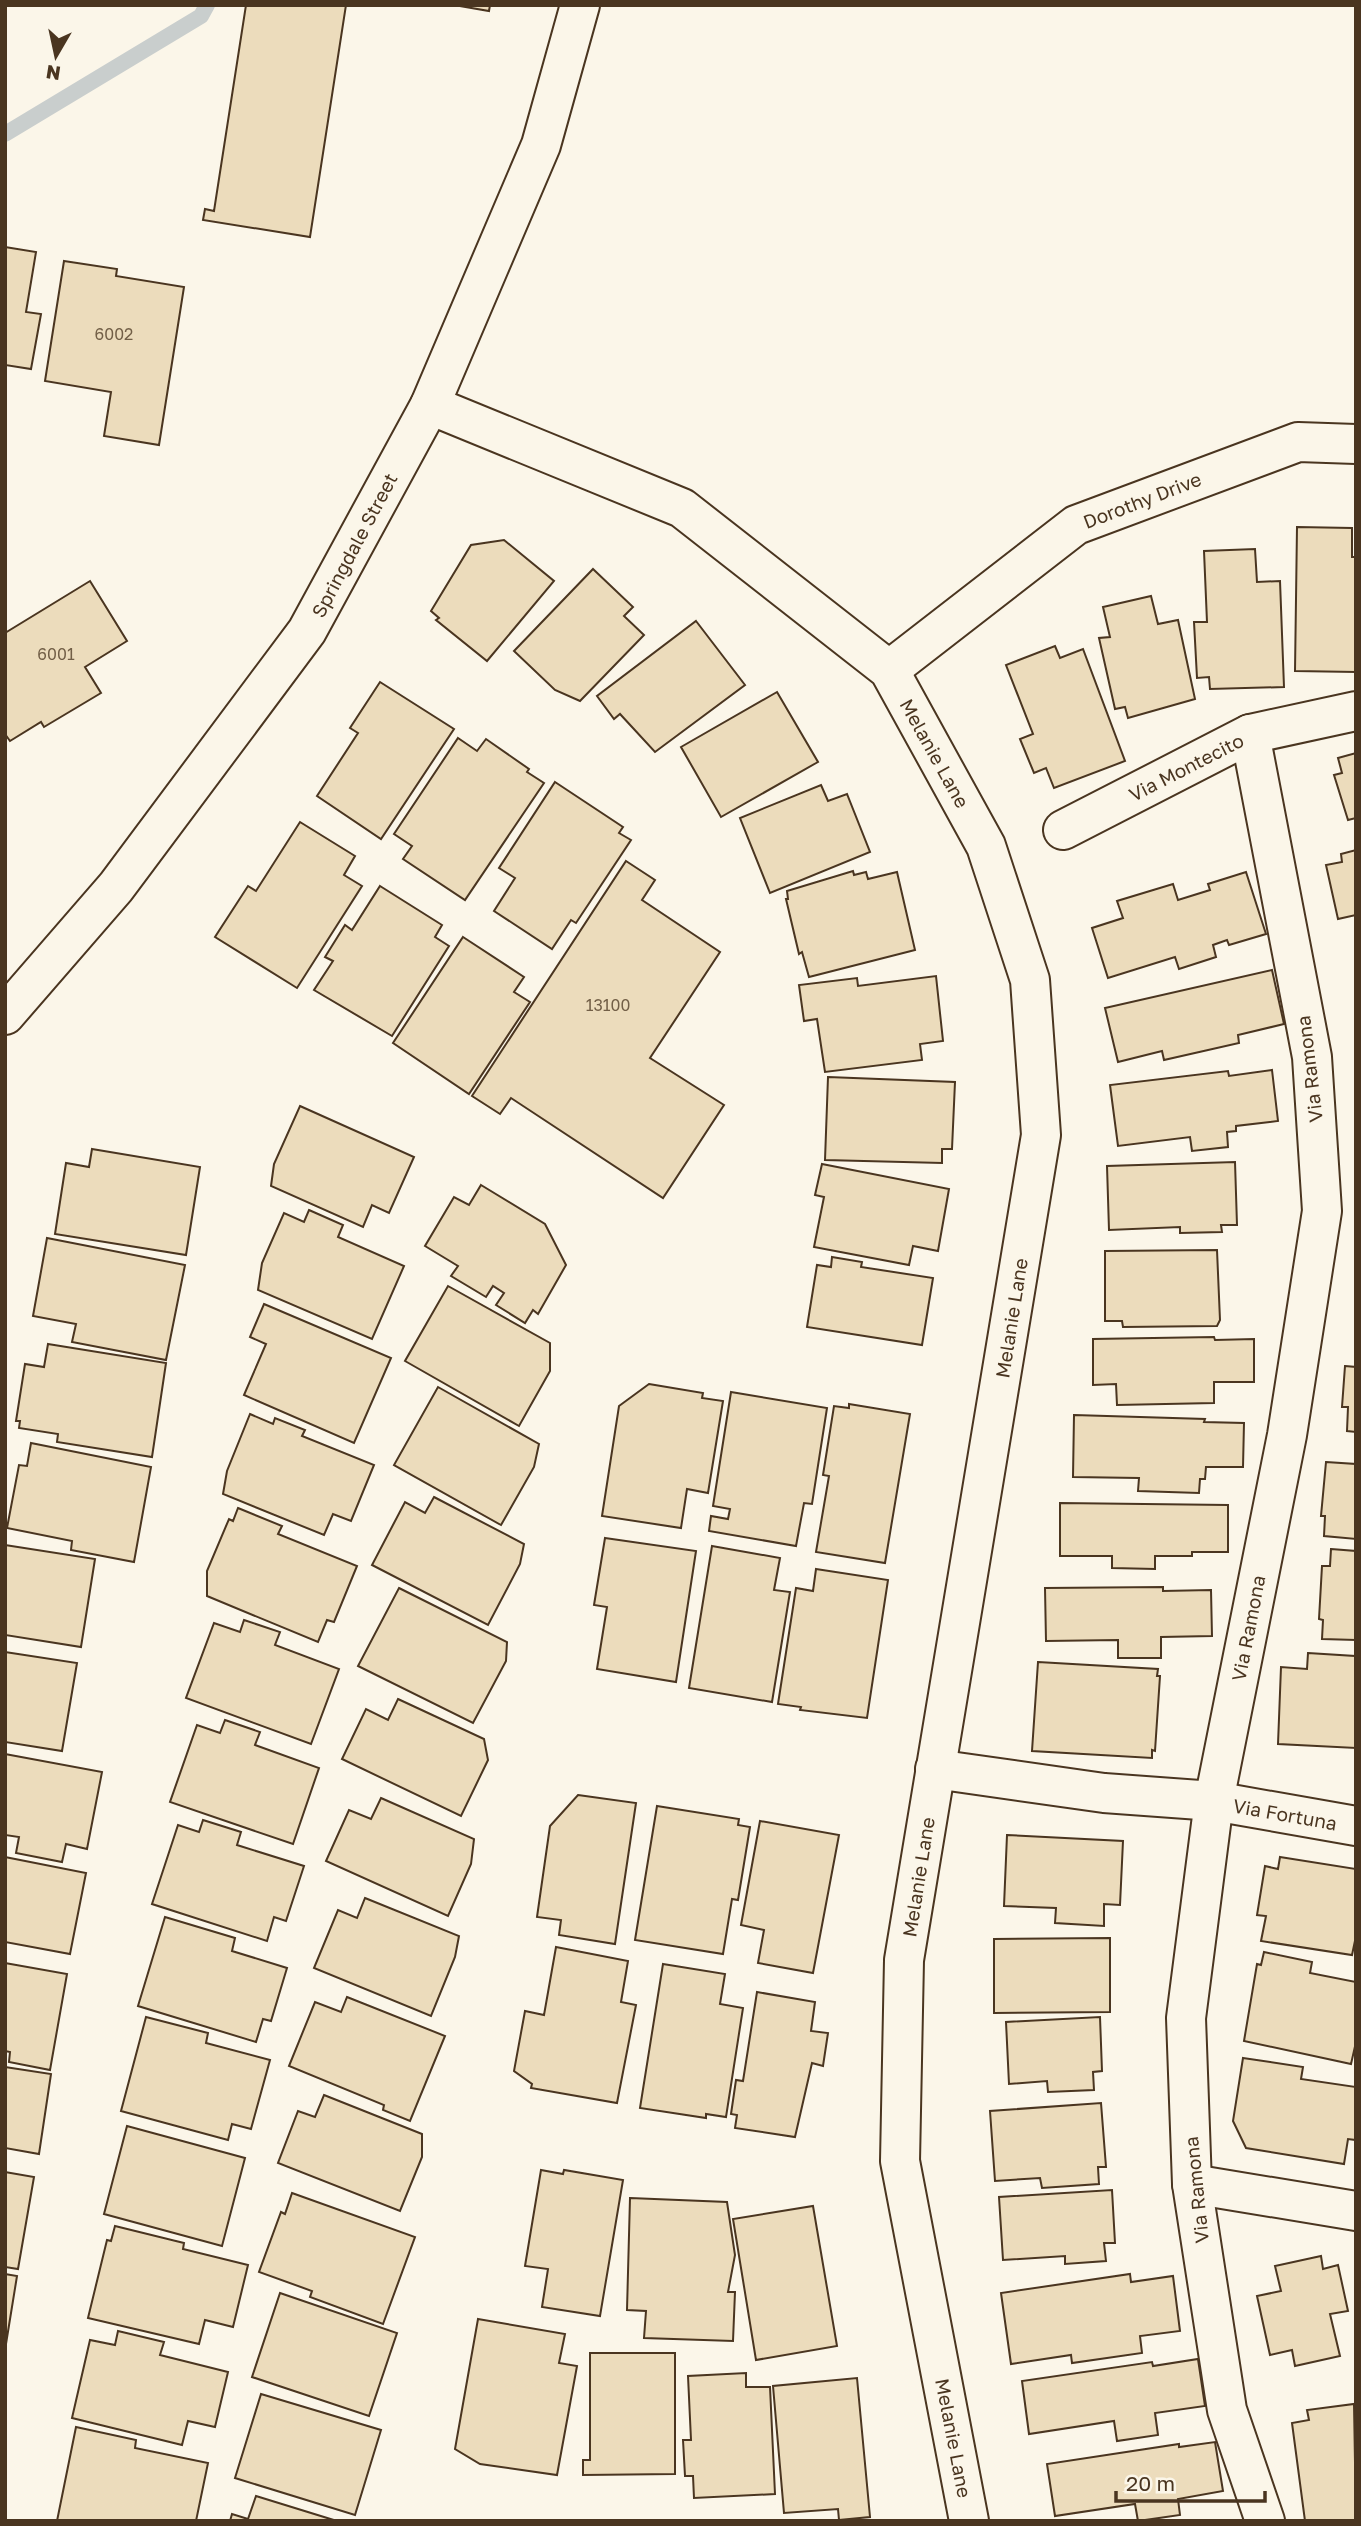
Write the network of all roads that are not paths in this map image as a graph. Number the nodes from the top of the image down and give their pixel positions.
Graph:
1 (580, 5) edge
2 (430, 405) junction
3 (1356, 444) edge
4 (888, 670) junction
5 (1356, 711) edge
6 (1250, 734) junction
7 (1063, 830) dead end
8 (5, 1015) edge
9 (936, 1769) junction
10 (1214, 1801) junction
11 (1356, 1826) edge
12 (1192, 2184) junction
13 (1356, 2211) edge
14 (969, 2521) edge
15 (1265, 2521) edge

1 - 2 street, Springdale Street
2 - 4 street, Melanie Lane
2 - 8 street, Springdale Street
3 - 4 street, Dorothy Drive
4 - 9 street, Melanie Lane
5 - 6 street, Via Montecito
6 - 7 street, Via Montecito
6 - 10 street, Via Ramona
9 - 10 street, Via Fortuna
9 - 14 street, Melanie Lane
10 - 11 street, Via Fortuna
10 - 12 street, Via Ramona
12 - 13 street
12 - 15 street, Via Ramona

